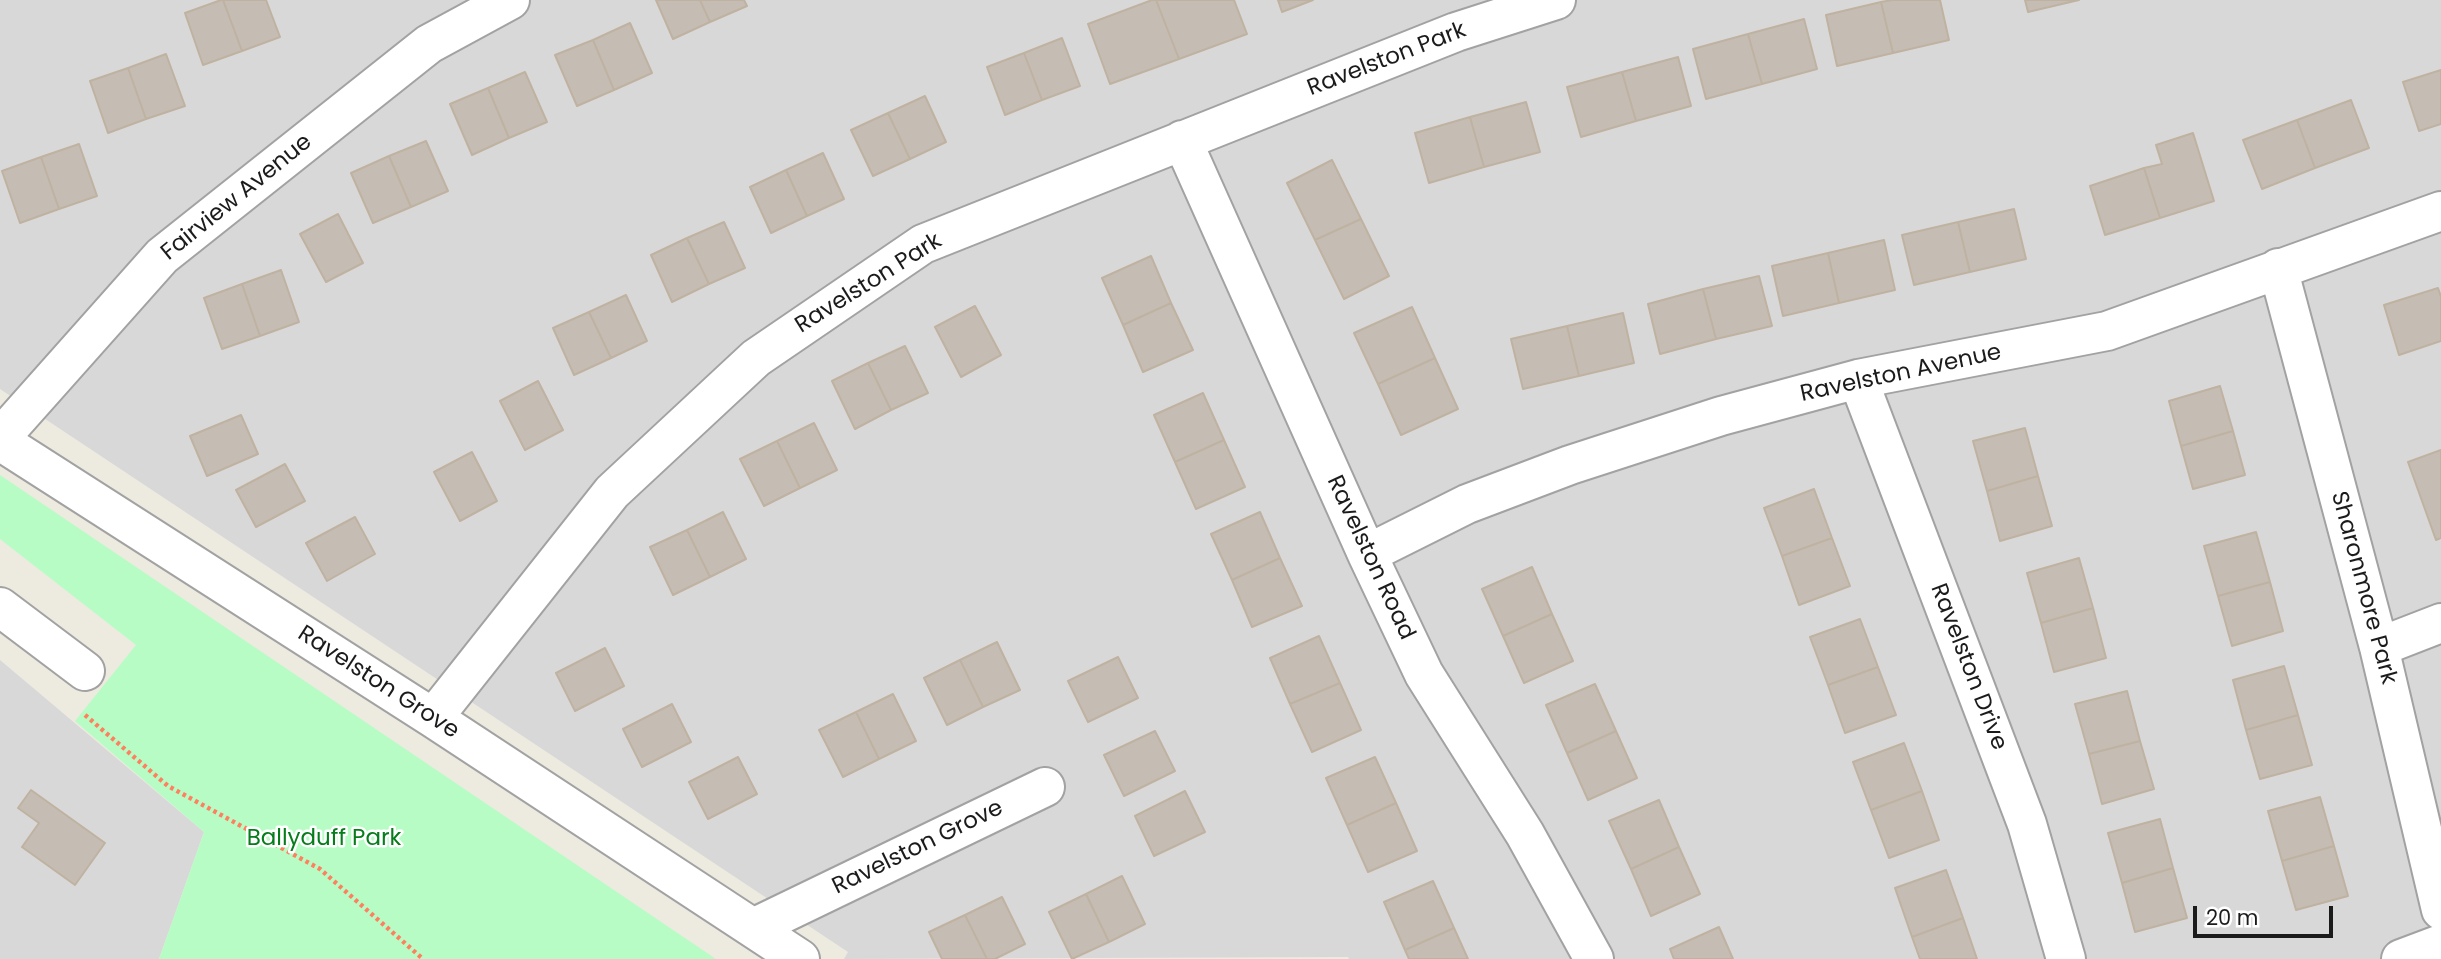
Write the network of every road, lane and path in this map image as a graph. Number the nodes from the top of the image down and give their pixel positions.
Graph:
1 (1556, 0) edge
2 (500, 2) edge
3 (1182, 140) junction
4 (2441, 211) edge
5 (2278, 268) junction
6 (1858, 379) junction
7 (0, 439) edge
8 (1367, 554) junction
9 (0, 607) edge
10 (2441, 623) edge
11 (2379, 647) junction
12 (85, 671) joint
13 (433, 718) junction
14 (1045, 787) dead end
15 (2441, 910) edge
16 (753, 928) junction
17 (2441, 944) edge
18 (423, 959) edge
19 (800, 959) edge
20 (1594, 959) edge
21 (2066, 959) edge
22 (2401, 959) edge

1 - 3 street, Ravelston Park
2 - 7 street, Fairview Avenue
3 - 8 street, Ravelston Road
3 - 13 street, Ravelston Park
4 - 5 street, Ravelston Avenue
5 - 6 street, Ravelston Avenue
5 - 11 street, Sharonmore Park
6 - 8 street, Ravelston Avenue
6 - 21 street, Ravelston Drive
7 - 13 street, Ravelston Grove
8 - 20 street, Ravelston Road
9 - 12 street
10 - 11 street
11 - 15 street, Sharonmore Park
12 - 18 path
13 - 16 street, Ravelston Grove
14 - 16 street, Ravelston Grove
16 - 19 street, Ravelston Grove
17 - 22 street

